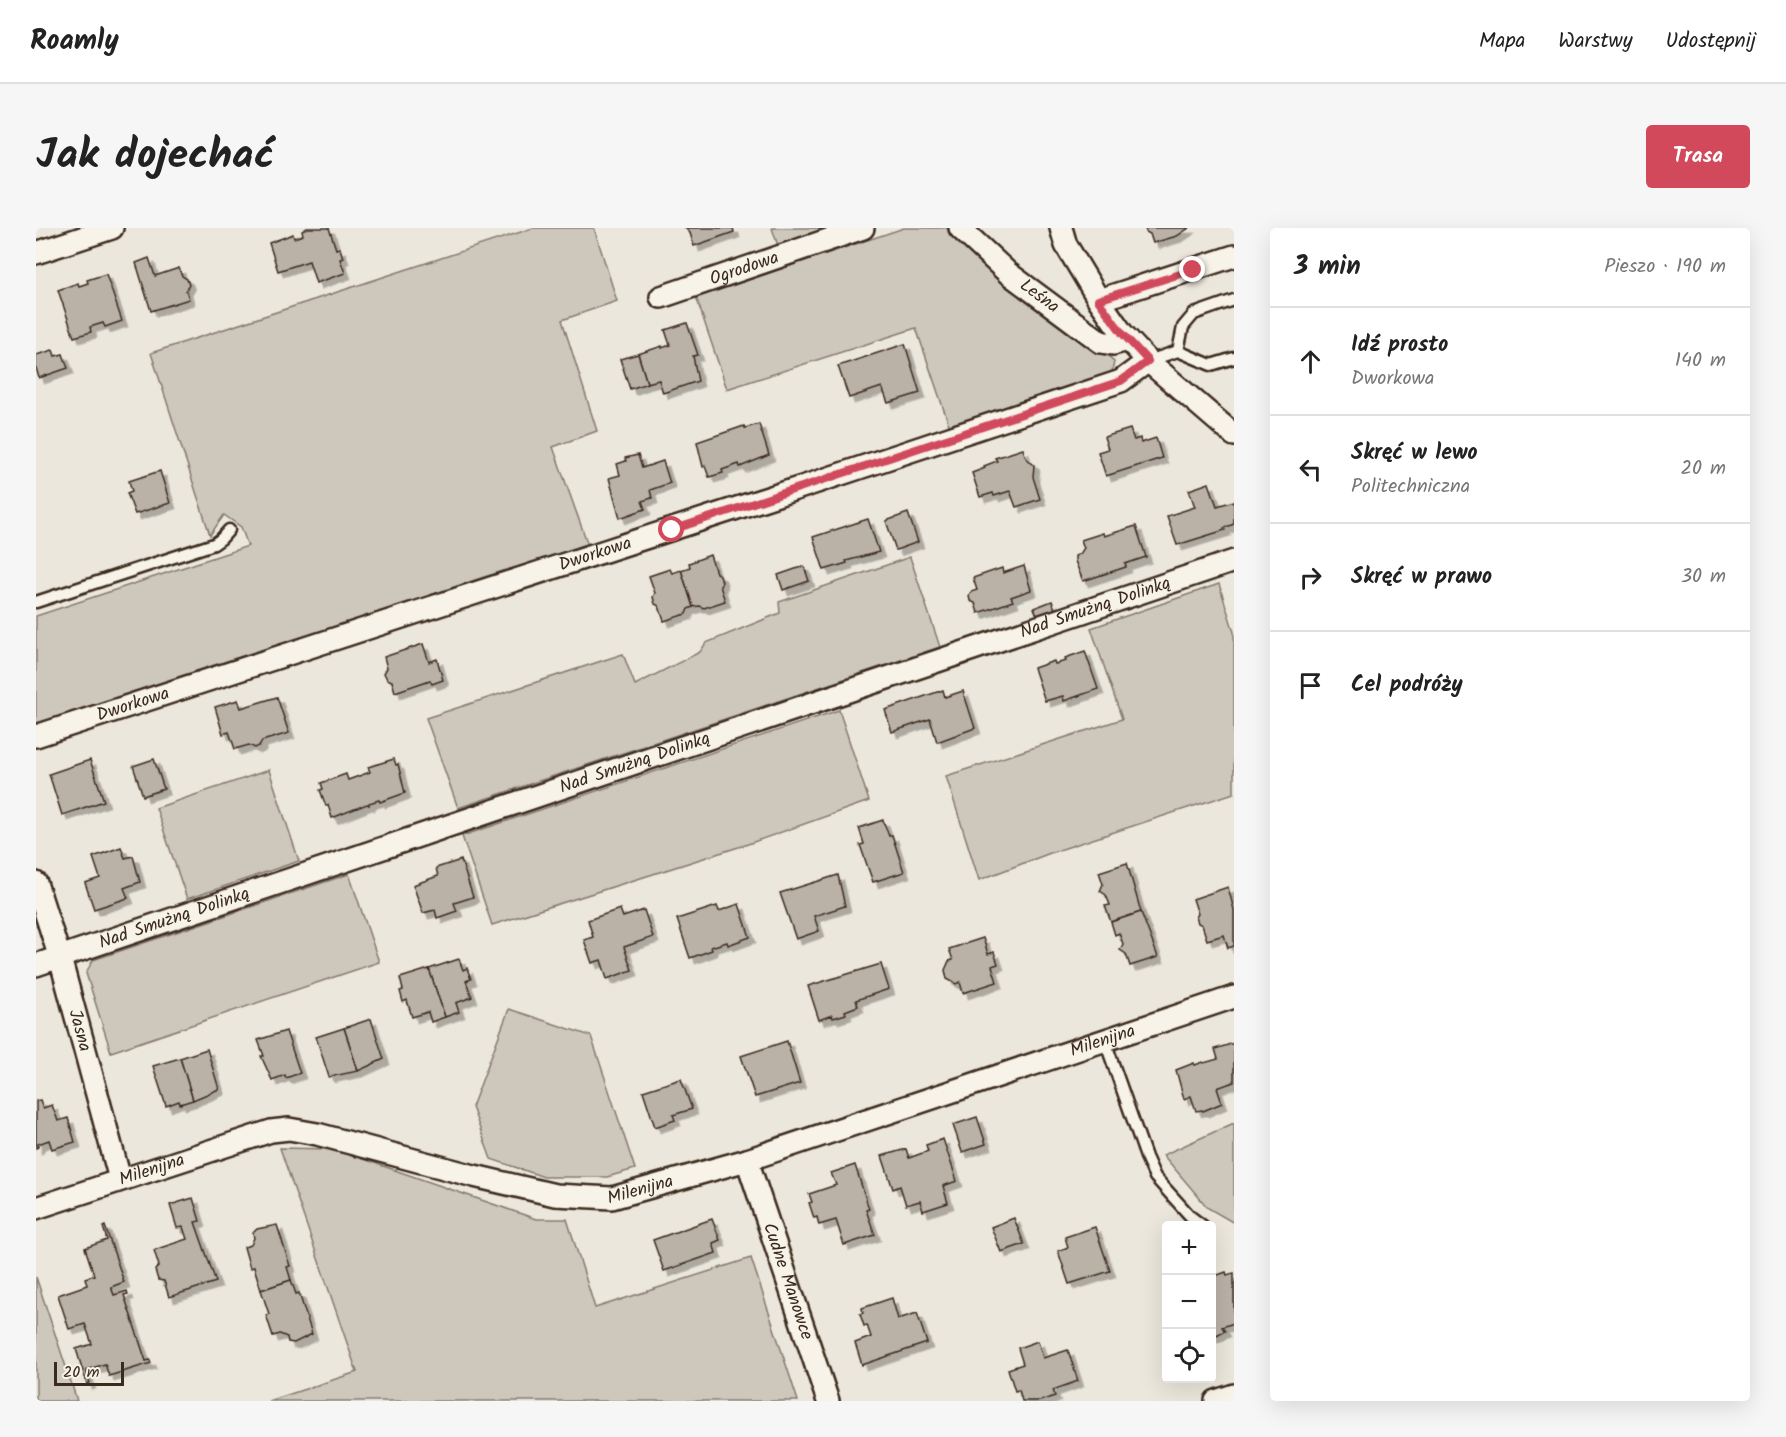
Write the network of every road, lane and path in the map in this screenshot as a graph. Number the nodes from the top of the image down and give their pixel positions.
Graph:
1 (112, 228) edge
2 (863, 228) edge
3 (960, 228) edge
4 (1061, 228) edge
5 (36, 254) edge
6 (1234, 256) edge
7 (661, 297) dead end
8 (1098, 300) junction
9 (1234, 300) edge
10 (1128, 340) junction
11 (1178, 351) junction
12 (1234, 358) edge
13 (1148, 361) junction
14 (1234, 435) edge
15 (229, 530) dead end
16 (1234, 561) edge
17 (36, 602) edge
18 (36, 736) edge
19 (36, 883) edge
20 (60, 958) junction
21 (36, 965) edge
22 (1234, 997) edge
23 (1105, 1041) junction
24 (747, 1160) junction
25 (120, 1179) junction
26 (36, 1208) edge
27 (1196, 1221) edge
28 (1234, 1395) edge
29 (828, 1401) edge
30 (1216, 1401) edge

1 - 5 street
2 - 7 street, Ogrodowa
3 - 10 street, Leśna
4 - 8 street
6 - 8 street
8 - 10 street
9 - 11 lane
10 - 13 street
11 - 12 lane
11 - 13 lane
13 - 14 street
13 - 18 street, Dworkowa
15 - 17 lane
16 - 20 street, Nad Smużną Dolinką
19 - 20 street, Jasna
20 - 21 street, Nad Smużną Dolinką
20 - 25 street, Jasna
22 - 23 street, Milenijna
23 - 24 street, Milenijna
23 - 27 lane
24 - 25 street, Milenijna
24 - 29 street, Cudne Manowce
25 - 26 street, Milenijna
28 - 30 street

